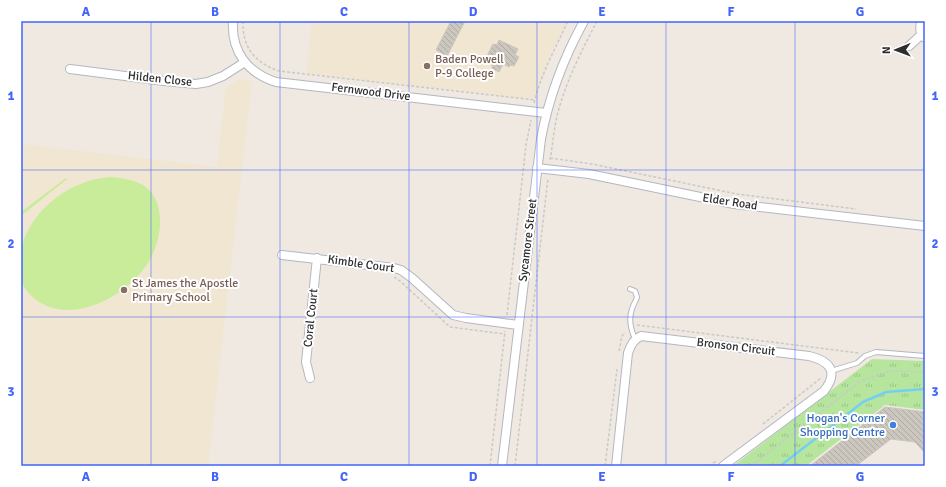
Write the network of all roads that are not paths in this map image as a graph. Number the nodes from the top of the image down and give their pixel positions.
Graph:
1 (233, 21) edge
2 (584, 21) edge
3 (921, 21) edge
4 (923, 36) edge
5 (909, 46) dead end
6 (245, 62) junction
7 (70, 69) dead end
8 (546, 113) junction
9 (537, 168) junction
10 (925, 226) edge
11 (282, 255) dead end
12 (318, 258) junction
13 (630, 289) dead end
14 (518, 325) junction
15 (635, 339) junction
16 (925, 356) edge
17 (831, 372) junction
18 (310, 378) dead end
19 (502, 466) edge
20 (616, 466) edge
21 (723, 466) edge

1 - 6 street, Fernwood Drive
2 - 8 street, Sycamore Street
3 - 4 street
4 - 5 street
6 - 7 street, Hilden Close
6 - 8 street, Fernwood Drive
8 - 9 street, Sycamore Street
9 - 10 street, Elder Road
9 - 14 street, Sycamore Street
11 - 12 street, Kimble Court
12 - 14 street, Kimble Court
12 - 18 street, Coral Court
13 - 15 lane
14 - 19 street, Sycamore Street
15 - 17 street, Bronson Circuit
15 - 20 street
16 - 17 lane
17 - 21 street

